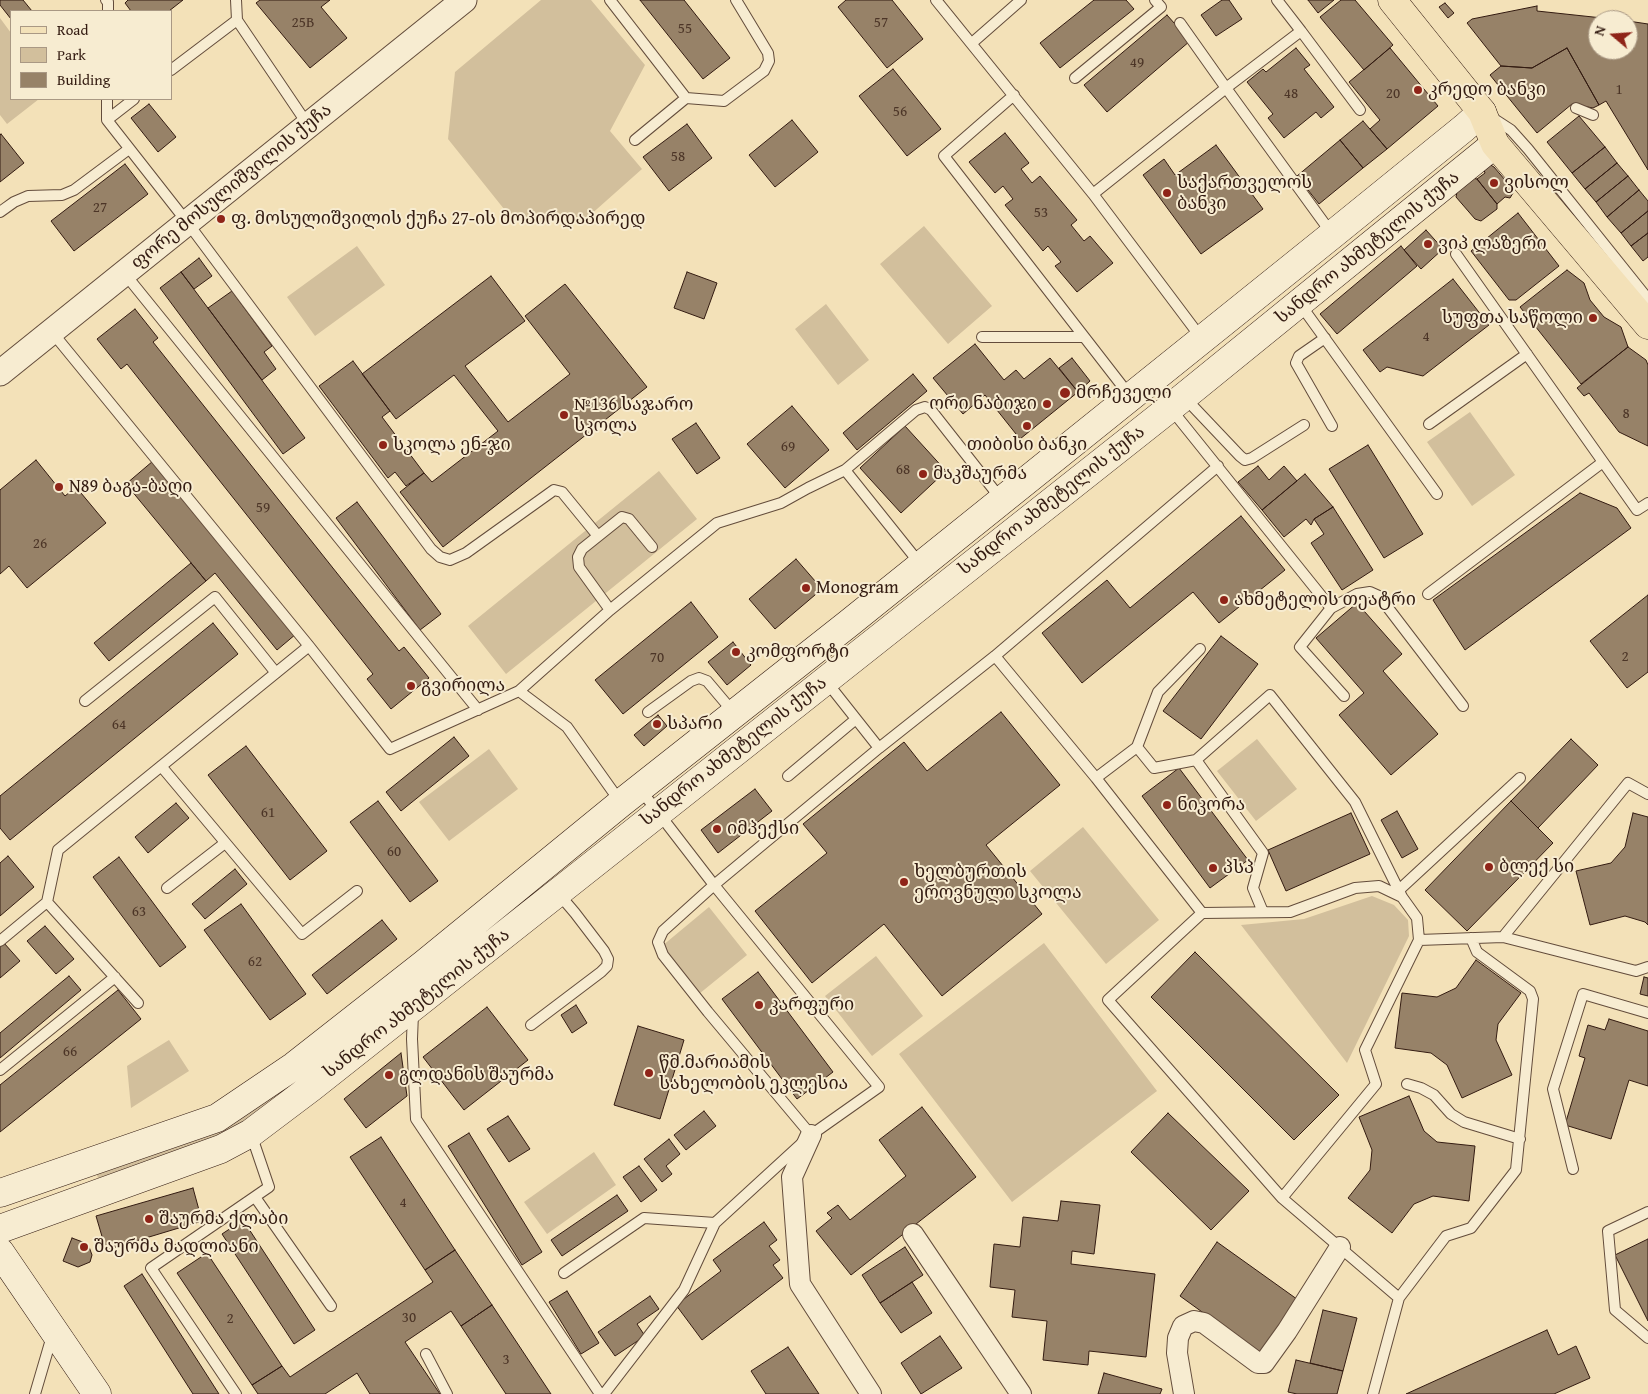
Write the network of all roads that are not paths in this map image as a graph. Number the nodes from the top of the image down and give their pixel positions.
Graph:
1 (236, 0) edge
2 (464, 0) edge
3 (610, 0) edge
4 (736, 0) edge
5 (936, 0) edge
6 (1021, 0) edge
7 (1155, 0) edge
8 (1277, 0) edge
9 (1392, 0) edge
10 (237, 20) junction
11 (1180, 23) dead end
12 (1301, 32) junction
13 (972, 43) junction
14 (172, 69) edge
15 (1075, 78) dead end
16 (1226, 88) junction
17 (1014, 95) junction
18 (686, 98) junction
19 (107, 100) edge
20 (133, 100) edge
21 (1576, 108) dead end
22 (1360, 110) dead end
23 (1482, 112) junction
24 (1594, 115) dead end
25 (107, 120) junction
26 (308, 125) junction
27 (1503, 137) junction
28 (635, 140) dead end
29 (129, 149) junction
30 (1393, 186) junction
31 (1093, 194) junction
32 (1414, 211) junction
33 (0, 212) edge
34 (187, 222) junction
35 (1332, 235) junction
36 (1456, 254) dead end
37 (124, 273) junction
38 (1648, 299) edge
39 (1300, 303) junction
40 (1648, 325) edge
41 (52, 332) junction
42 (1084, 336) junction
43 (982, 337) dead end
44 (1325, 338) junction
45 (1202, 339) junction
46 (1527, 354) junction
47 (0, 373) edge
48 (1134, 393) junction
49 (1172, 407) junction
50 (1429, 424) dead end
51 (1304, 425) dead end
52 (1332, 426) dead end
53 (1603, 462) junction
54 (1218, 466) junction
55 (845, 470) junction
56 (1437, 494) dead end
57 (1002, 500) junction
58 (1648, 503) edge
59 (598, 536) junction
60 (652, 547) dead end
61 (921, 565) junction
62 (1428, 594) dead end
63 (1331, 608) junction
64 (610, 610) junction
65 (848, 624) junction
66 (309, 646) junction
67 (866, 648) junction
68 (1200, 649) dead end
69 (995, 656) junction
70 (276, 673) junction
71 (826, 680) junction
72 (519, 691) junction
73 (1344, 696) dead end
74 (85, 701) dead end
75 (1463, 706) dead end
76 (478, 710) junction
77 (648, 712) dead end
78 (735, 713) junction
79 (856, 719) junction
80 (1137, 746) junction
81 (879, 748) junction
82 (1196, 760) junction
83 (161, 766) junction
84 (788, 776) dead end
85 (1096, 778) junction
86 (1520, 778) dead end
87 (1648, 794) edge
88 (631, 796) junction
89 (659, 812) junction
90 (225, 843) junction
91 (714, 885) junction
92 (167, 888) dead end
93 (357, 891) dead end
94 (557, 893) junction
95 (1401, 893) junction
96 (47, 902) junction
97 (1263, 912) junction
98 (1202, 913) junction
99 (1503, 937) junction
100 (1471, 938) junction
101 (1419, 940) junction
102 (0, 941) edge
103 (424, 964) junction
104 (1648, 968) edge
105 (115, 977) junction
106 (441, 985) junction
107 (138, 1003) dead end
108 (414, 1006) junction
109 (1648, 1013) edge
110 (531, 1025) dead end
111 (294, 1066) junction
112 (0, 1070) edge
113 (1407, 1084) dead end
114 (312, 1087) junction
115 (251, 1133) junction
116 (811, 1135) junction
117 (1520, 1139) junction
118 (83, 1164) junction
119 (1573, 1169) dead end
120 (0, 1193) edge
121 (94, 1194) junction
122 (255, 1197) junction
123 (1282, 1198) junction
124 (1648, 1212) edge
125 (714, 1223) junction
126 (0, 1229) edge
127 (912, 1234) dead end
128 (1340, 1247) junction
129 (0, 1252) edge
130 (564, 1272) dead end
131 (1399, 1298) junction
132 (331, 1306) dead end
133 (53, 1330) junction
134 (1648, 1338) edge
135 (426, 1354) dead end
136 (35, 1394) edge
137 (97, 1394) edge
138 (236, 1394) edge
139 (447, 1394) edge
140 (600, 1394) edge
141 (604, 1394) edge
142 (871, 1394) edge
143 (1021, 1394) edge
144 (1184, 1394) edge
145 (1373, 1394) edge

1 - 10 lane
2 - 26 street, ფორე მოსულიშვილის ქუჩა
3 - 18 lane
4 - 18 lane
5 - 13 lane
6 - 13 lane
7 - 15 lane
8 - 12 lane
9 - 23 main road
10 - 14 lane
10 - 26 lane
11 - 16 lane
12 - 16 lane
12 - 22 lane
13 - 17 lane
16 - 31 lane
16 - 35 lane
17 - 31 lane
17 - 42 lane
18 - 28 lane
19 - 25 lane
20 - 25 lane
21 - 24 lane
23 - 27 main road
23 - 30 main road, სანდრო ახმეტელის ქუჩა
25 - 29 lane
26 - 34 street, ფორე მოსულიშვილის ქუჩა
27 - 32 main road, სანდრო ახმეტელის ქუჩა
27 - 38 lane
27 - 40 main road
29 - 33 lane
29 - 34 lane
30 - 32 main road
30 - 35 main road, სანდრო ახმეტელის ქუჩა
31 - 45 lane
32 - 39 main road, სანდრო ახმეტელის ქუჩა
34 - 37 street, ფორე მოსულიშვილის ქუჩა
34 - 59 lane
35 - 45 main road, სანდრო ახმეტელის ქუჩა
36 - 46 lane
37 - 41 street, ფორე მოსულიშვილის ქუჩა
37 - 76 lane
39 - 44 lane
39 - 49 main road, სანდრო ახმეტელის ქუჩა
41 - 47 street, ფორე მოსულიშვილის ქუჩა
41 - 66 lane
42 - 43 lane
42 - 48 lane
44 - 52 lane
44 - 56 lane
45 - 48 main road, სანდრო ახმეტელის ქუჩა
46 - 50 lane
46 - 53 lane
48 - 49 main road
48 - 57 main road, სანდრო ახმეტელის ქუჩა
49 - 51 lane
49 - 54 lane
49 - 67 main road, სანდრო ახმეტელის ქუჩა
53 - 58 lane
53 - 62 lane
54 - 63 lane
54 - 69 lane
55 - 57 lane
55 - 61 lane
55 - 64 lane
57 - 61 main road, სანდრო ახმეტელის ქუჩა
59 - 60 lane
59 - 64 lane
61 - 65 main road, სანდრო ახმეტელის ქუჩა
63 - 73 lane
63 - 75 lane
64 - 72 lane
65 - 67 main road
65 - 78 main road, სანდრო ახმეტელის ქუჩა
66 - 70 lane
66 - 76 lane
67 - 71 main road, სანდრო ახმეტელის ქუჩა
68 - 80 lane
69 - 81 lane
69 - 85 lane
70 - 74 lane
70 - 83 lane
71 - 79 lane
71 - 89 main road, სანდრო ახმეტელის ქუჩა
72 - 76 lane
72 - 88 lane
77 - 78 lane
78 - 88 main road, სანდრო ახმეტელის ქუჩა
79 - 81 lane
79 - 84 lane
80 - 82 lane
80 - 85 lane
81 - 91 lane
82 - 95 lane
82 - 97 lane
83 - 90 lane
83 - 96 lane
85 - 98 lane
86 - 95 lane
87 - 99 lane
88 - 89 lane
88 - 103 main road, სანდრო ახმეტელის ქუჩა
89 - 91 lane
89 - 94 main road, სანდრო ახმეტელის ქუჩა
90 - 92 lane
90 - 93 lane
91 - 116 lane
91 - 116 lane
94 - 106 main road, სანდრო ახმეტელის ქუჩა
94 - 110 lane
95 - 97 lane
95 - 101 lane
96 - 102 lane
96 - 105 lane
97 - 98 lane
98 - 123 lane
99 - 100 lane
99 - 104 lane
100 - 101 lane
100 - 117 lane
101 - 123 lane
103 - 106 main road
103 - 111 main road, სანდრო ახმეტელის ქუჩა
105 - 107 lane
105 - 112 lane
106 - 108 main road, სანდრო ახმეტელის ქუჩა
108 - 114 main road, სანდრო ახმეტელის ქუჩა
108 - 140 lane
109 - 119 lane
111 - 114 main road
111 - 118 main road, სანდრო ახმეტელის ქუჩა
113 - 117 lane
114 - 115 main road, სანდრო ახმეტელის ქუჩა
115 - 121 main road, სანდრო ახმეტელის ქუჩა
115 - 122 lane
116 - 125 lane
116 - 142 street
117 - 131 lane
118 - 120 main road, სანდრო ახმეტელის ქუჩა
118 - 121 main road
121 - 126 main road, სანდრო ახმეტელის ქუჩა
122 - 132 lane
122 - 138 lane
123 - 128 lane
124 - 134 lane
125 - 130 lane
125 - 141 lane
127 - 143 street
128 - 131 lane
128 - 144 street
129 - 133 main road
131 - 145 lane
133 - 136 lane
133 - 137 main road
135 - 139 lane

